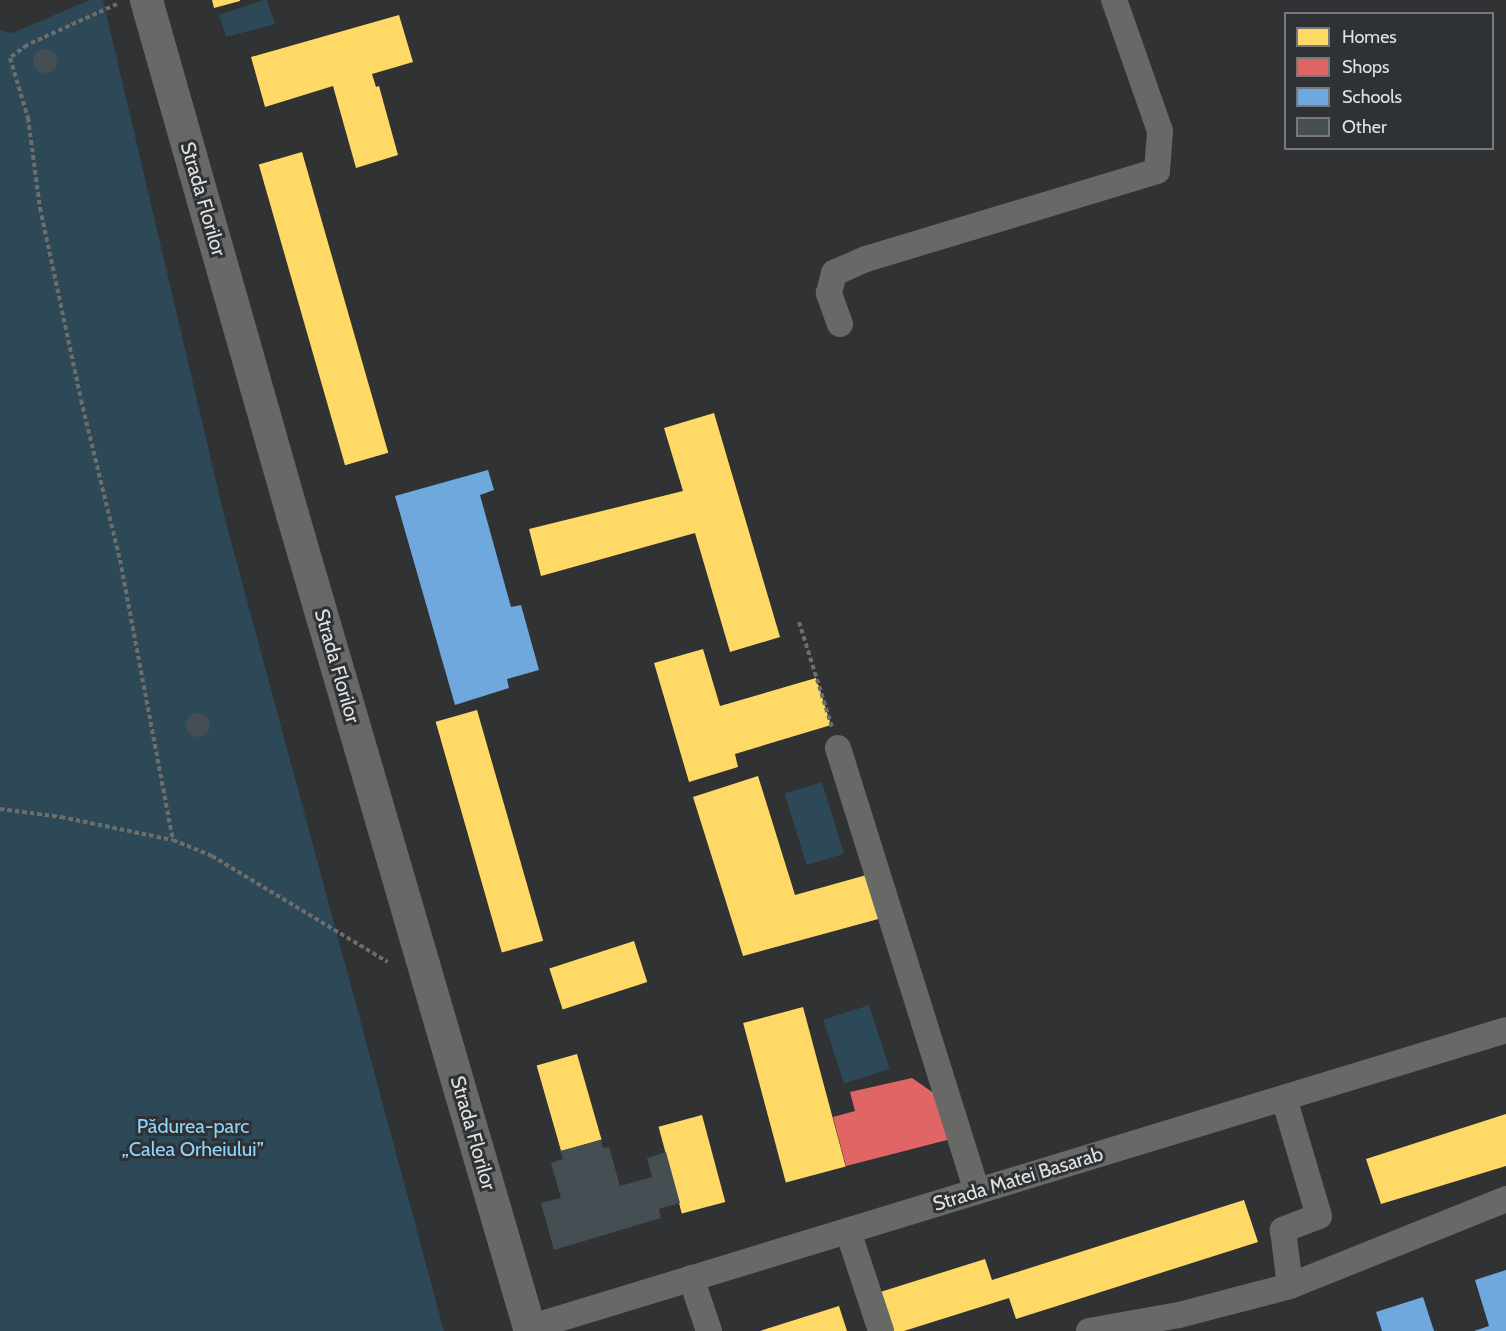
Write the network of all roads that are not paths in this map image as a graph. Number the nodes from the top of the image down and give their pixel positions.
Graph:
1 (1114, 0) edge
2 (132, 2) edge
3 (840, 324) dead end
4 (838, 748) road end
5 (1506, 1030) edge
6 (1284, 1098) junction
7 (977, 1191) junction
8 (1506, 1198) edge
9 (849, 1231) junction
10 (691, 1278) junction
11 (1290, 1286) junction
12 (530, 1329) edge
13 (709, 1331) edge
14 (881, 1331) edge
15 (1089, 1331) edge

1 - 3 street
2 - 12 main road, Strada Florilor
4 - 7 street
5 - 6 street, Strada Matei Basarab
6 - 7 street, Strada Matei Basarab
6 - 11 street
7 - 9 street, Strada Matei Basarab
8 - 11 street
9 - 10 street, Strada Matei Basarab
9 - 14 street
10 - 12 street, Strada Matei Basarab
10 - 13 street
11 - 15 street

